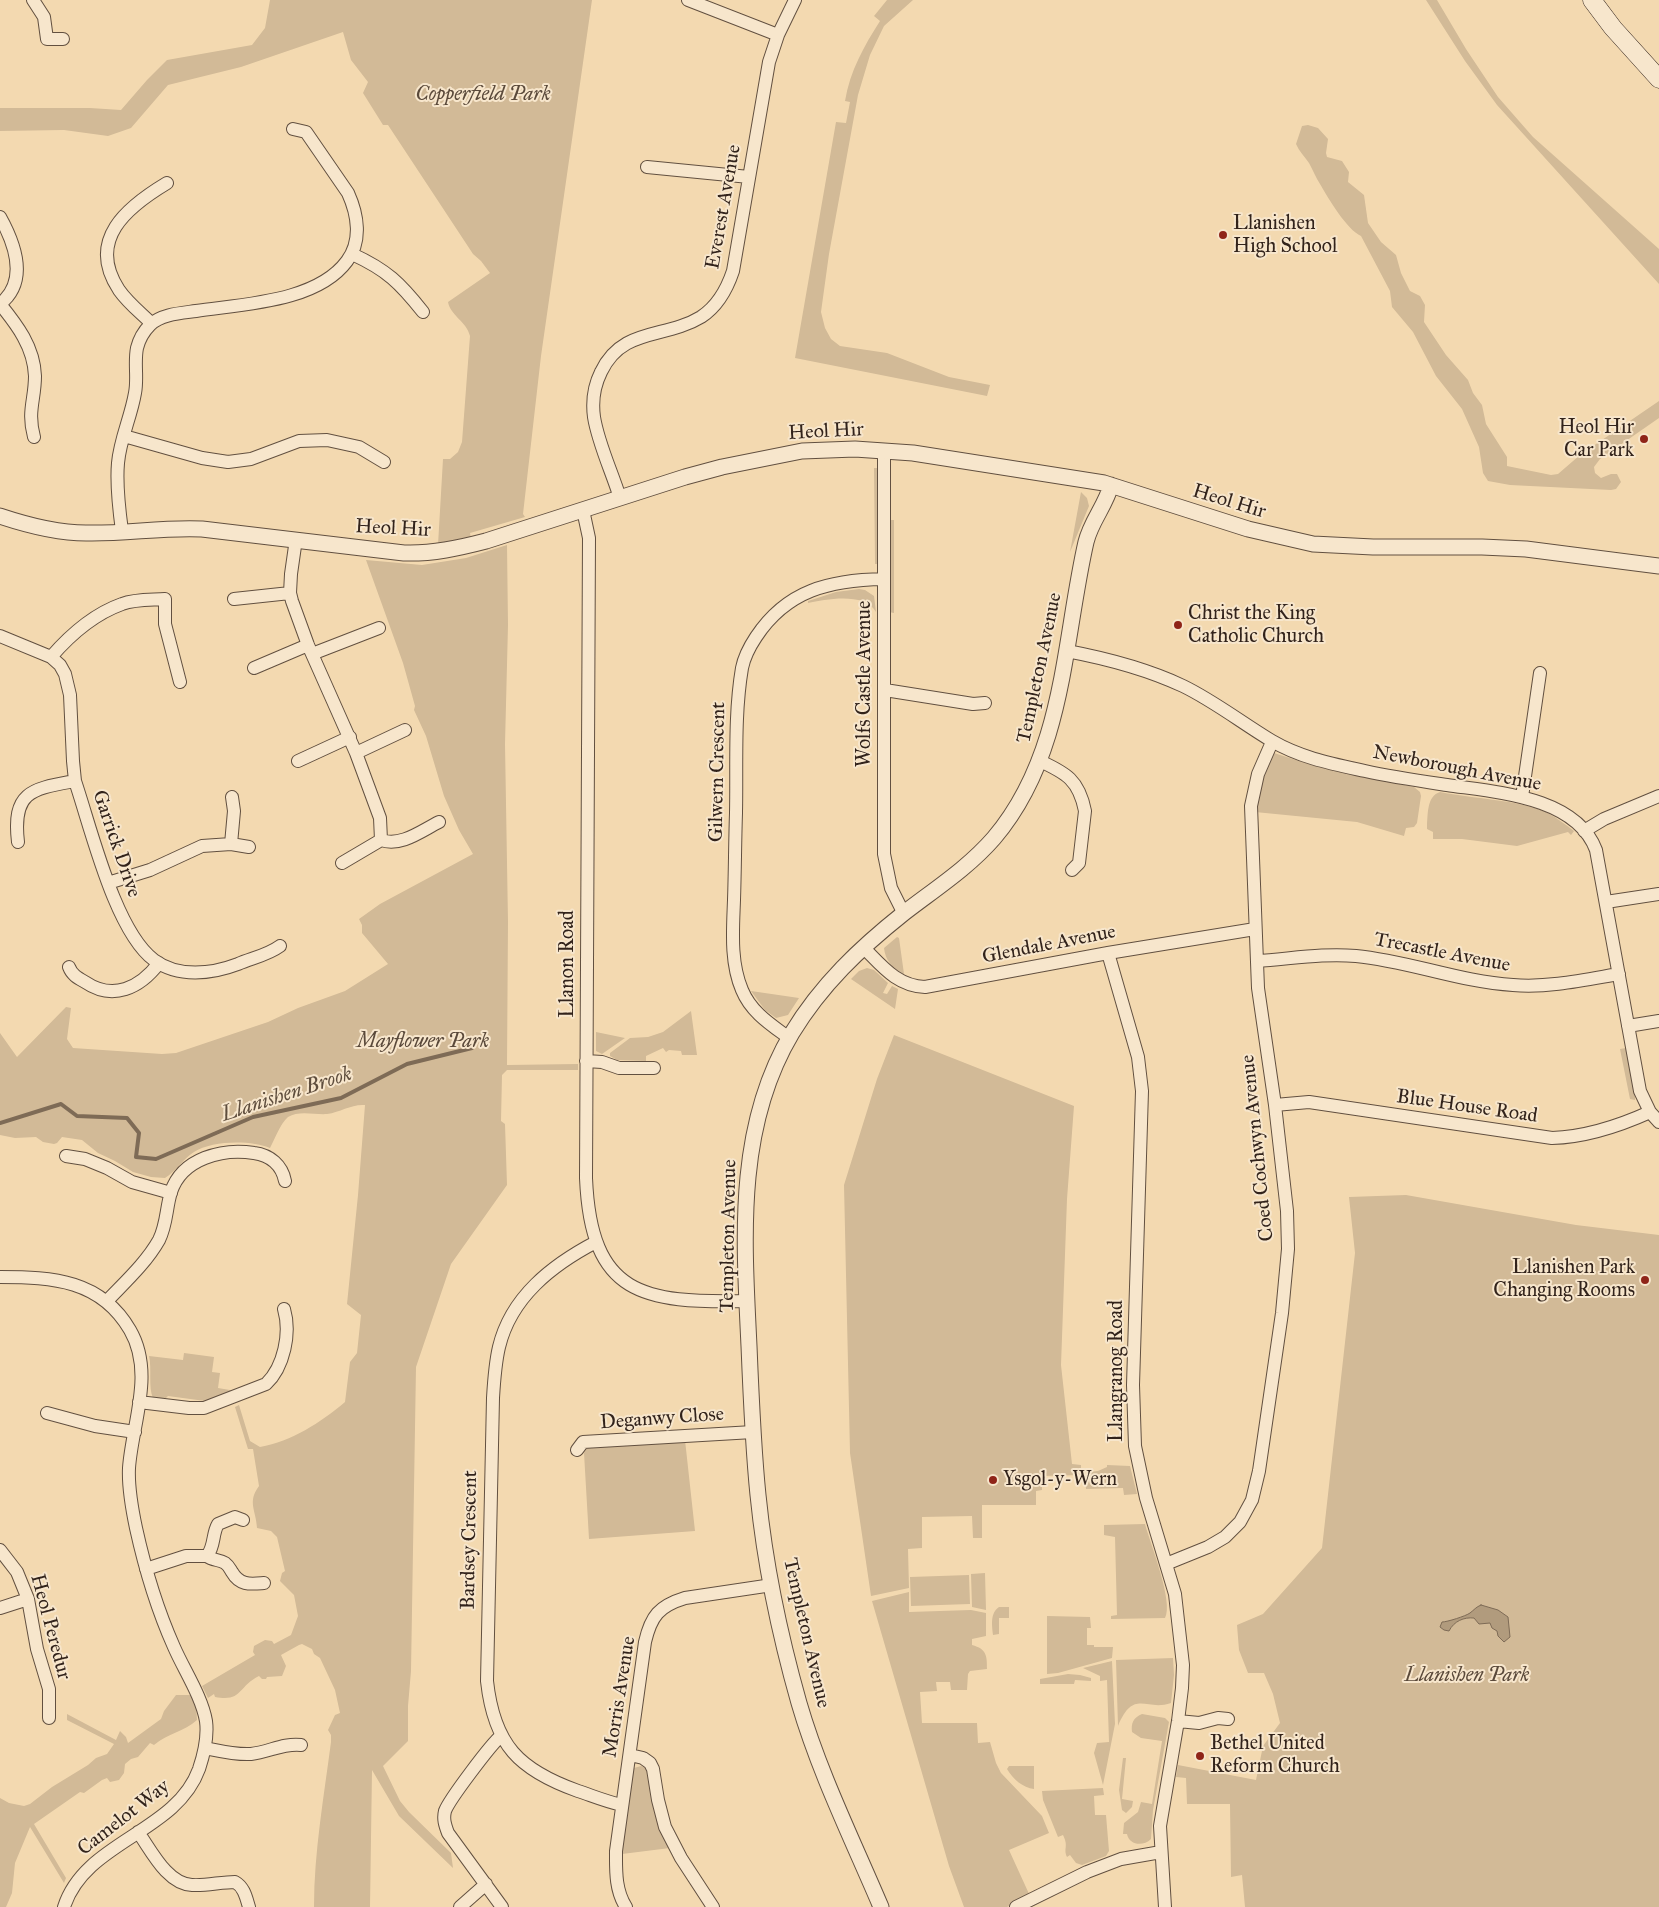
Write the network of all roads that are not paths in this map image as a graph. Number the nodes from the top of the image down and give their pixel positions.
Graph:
1 (33, 0) edge
2 (688, 0) edge
3 (794, 0) edge
4 (1592, 0) edge
5 (778, 35) junction
6 (63, 39) dead end
7 (1659, 79) edge
8 (293, 128) dead end
9 (647, 167) dead end
10 (748, 177) junction
11 (166, 183) dead end
12 (0, 217) edge
13 (352, 254) junction
14 (0, 304) edge
15 (423, 312) dead end
16 (151, 323) junction
17 (124, 436) junction
18 (34, 437) dead end
19 (884, 450) junction
20 (384, 462) dead end
21 (1111, 485) junction
22 (620, 498) junction
23 (583, 510) junction
24 (0, 516) edge
25 (122, 531) junction
26 (296, 539) junction
27 (1659, 566) edge
28 (884, 579) junction
29 (290, 593) junction
30 (234, 599) dead end
31 (379, 628) dead end
32 (0, 636) edge
33 (310, 649) junction
34 (1067, 651) junction
35 (51, 657) junction
36 (254, 668) dead end
37 (1540, 672) dead end
38 (180, 682) dead end
39 (885, 690) junction
40 (984, 702) dead end
41 (405, 730) dead end
42 (350, 737) junction
43 (1272, 742) junction
44 (356, 753) junction
45 (298, 761) dead end
46 (1040, 761) junction
47 (75, 781) junction
48 (1659, 796) edge
49 (232, 797) dead end
50 (1522, 797) junction
51 (439, 822) dead end
52 (1584, 830) junction
53 (381, 840) junction
54 (18, 842) dead end
55 (231, 844) junction
56 (249, 847) dead end
57 (342, 863) dead end
58 (1072, 870) dead end
59 (108, 883) junction
60 (1659, 894) edge
61 (1606, 902) junction
62 (904, 914) junction
63 (1255, 930) junction
64 (280, 946) dead end
65 (864, 948) junction
66 (1108, 952) junction
67 (1257, 961) junction
68 (159, 963) junction
69 (69, 967) dead end
70 (1619, 974) junction
71 (1659, 1021) edge
72 (1628, 1026) junction
73 (789, 1038) junction
74 (586, 1061) junction
75 (654, 1068) dead end
76 (1275, 1106) junction
77 (1650, 1112) junction
78 (1659, 1122) edge
79 (66, 1156) dead end
80 (285, 1181) dead end
81 (170, 1192) junction
82 (596, 1242) junction
83 (0, 1277) edge
84 (107, 1301) junction
85 (747, 1301) junction
86 (284, 1309) dead end
87 (139, 1402) junction
88 (47, 1413) dead end
89 (134, 1432) junction
90 (753, 1432) junction
91 (577, 1450) dead end
92 (243, 1520) dead end
93 (0, 1550) edge
94 (207, 1556) junction
95 (1166, 1564) junction
96 (146, 1569) junction
97 (264, 1583) dead end
98 (772, 1584) junction
99 (28, 1600) junction
100 (0, 1608) edge
101 (49, 1718) dead end
102 (1228, 1719) dead end
103 (1178, 1720) junction
104 (501, 1736) junction
105 (301, 1744) dead end
106 (205, 1748) junction
107 (630, 1755) junction
108 (622, 1805) junction
109 (138, 1832) junction
110 (1160, 1852) junction
111 (486, 1884) junction
112 (64, 1907) edge
113 (248, 1907) edge
114 (460, 1907) edge
115 (502, 1907) edge
116 (626, 1907) edge
117 (713, 1907) edge
118 (881, 1907) edge
119 (1016, 1907) edge
120 (1165, 1907) edge

1 - 6 street
2 - 5 street
3 - 5 street, Everest Avenue
4 - 7 main road
5 - 10 street, Everest Avenue
8 - 13 street
9 - 10 street
10 - 22 street, Everest Avenue
11 - 16 street
12 - 14 street
13 - 15 street
13 - 16 street
14 - 18 street
16 - 17 street
17 - 20 street
17 - 25 street
19 - 21 street, Heol Hir
19 - 22 street, Heol Hir
19 - 28 street, Wolfs Castle Avenue
21 - 27 street, Heol Hir
21 - 34 street, Templeton Avenue
22 - 23 street, Heol Hir
23 - 26 street, Heol Hir
23 - 74 street, Llanon Road
24 - 25 street, Heol Hir
25 - 26 street, Heol Hir
26 - 29 street
28 - 39 street, Wolfs Castle Avenue
28 - 73 street, Gilwern Crescent
29 - 30 street
29 - 33 street
31 - 33 street
32 - 35 street
33 - 36 street
33 - 42 street
34 - 43 street, Newborough Avenue
34 - 46 street, Templeton Avenue
35 - 38 street
35 - 47 street, Garrick Drive
37 - 50 street
39 - 40 street
39 - 62 street, Wolfs Castle Avenue
41 - 44 street
42 - 44 street
42 - 45 street
43 - 50 street, Newborough Avenue
43 - 63 street, Coed Cochwyn Avenue
44 - 53 street
46 - 58 street
46 - 62 street, Templeton Avenue
47 - 54 street
47 - 59 street, Garrick Drive
48 - 52 street
49 - 55 street
50 - 52 street, Newborough Avenue
51 - 53 street
52 - 61 street, Newborough Avenue
53 - 57 street
55 - 56 street
55 - 59 street
59 - 68 street, Garrick Drive
60 - 61 street
61 - 70 street, Newborough Avenue
62 - 65 street, Templeton Avenue
63 - 66 street, Glendale Avenue
63 - 67 street, Coed Cochwyn Avenue
64 - 68 street, Garrick Drive
65 - 66 street, Glendale Avenue
65 - 73 street, Templeton Avenue
66 - 95 street, Llangranog Road
67 - 70 street, Trecastle Avenue
67 - 76 street, Coed Cochwyn Avenue
68 - 69 street
70 - 72 street, Newborough Avenue
71 - 72 street
72 - 77 street, Newborough Avenue
73 - 85 street, Templeton Avenue
74 - 75 street
74 - 82 street, Llanon Road
76 - 77 street, Blue House Road
76 - 95 street, Coed Cochwyn Avenue
77 - 78 street, Newborough Avenue
79 - 81 street
80 - 81 street
81 - 84 street
82 - 85 street, Llanon Road
82 - 104 street, Bardsey Crescent
83 - 84 street
84 - 87 street, Camelot Way
85 - 90 street, Templeton Avenue
86 - 87 street
87 - 89 street, Camelot Way
88 - 89 street
89 - 96 street, Camelot Way
90 - 91 street, Deganwy Close
90 - 98 street, Templeton Avenue
92 - 94 street
93 - 99 street, Heol Peredur
94 - 96 street
94 - 97 street
95 - 103 street, Llangranog Road
96 - 106 street, Camelot Way
98 - 107 street, Morris Avenue
98 - 118 street, Templeton Avenue
99 - 100 street
99 - 101 street, Heol Peredur
102 - 103 street
103 - 110 street, Llangranog Road
104 - 108 street, Bardsey Crescent
104 - 111 street
105 - 106 street
106 - 109 street, Camelot Way
107 - 108 street, Morris Avenue
107 - 117 street
108 - 116 street, Morris Avenue
109 - 112 street, Camelot Way
109 - 113 street
110 - 119 street
110 - 120 street, Llangranog Road
111 - 114 street
111 - 115 street

